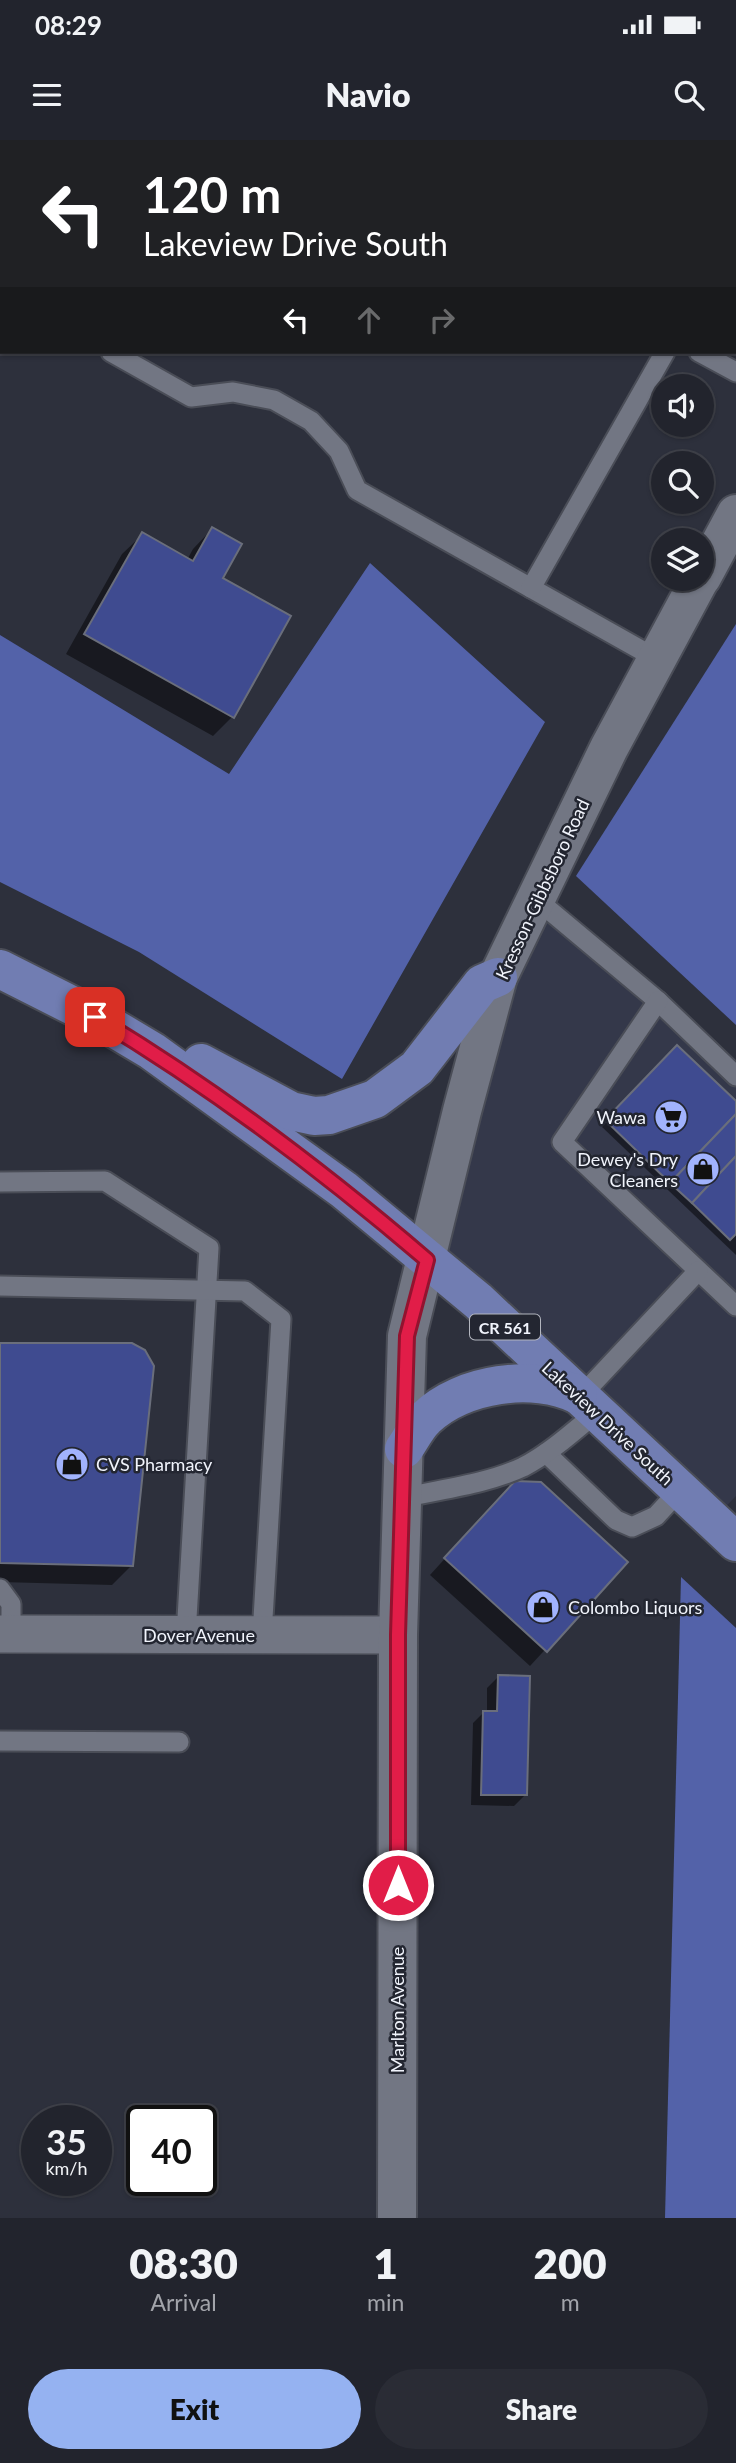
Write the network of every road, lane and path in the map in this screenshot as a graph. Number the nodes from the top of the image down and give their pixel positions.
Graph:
1 (115, 354) edge
2 (664, 354) edge
3 (703, 354) edge
4 (736, 372) edge
5 (736, 514) edge
6 (714, 554) edge
7 (531, 588) junction
8 (694, 591) edge
9 (657, 659) junction
10 (536, 899) junction
11 (2, 972) edge
12 (498, 977) junction
13 (658, 1001) junction
14 (152, 1051) junction
15 (736, 1076) edge
16 (0, 1182) edge
17 (427, 1260) junction
18 (698, 1271) junction
19 (0, 1286) edge
20 (207, 1291) junction
21 (736, 1306) edge
22 (589, 1404) junction
23 (404, 1449) junction
24 (546, 1453) junction
25 (680, 1490) junction
26 (403, 1498) junction
27 (736, 1542) edge
28 (0, 1589) edge
29 (6, 1634) edge
30 (186, 1635) junction
31 (262, 1635) junction
32 (398, 1635) junction
33 (0, 1741) edge
34 (179, 1742) dead end
35 (397, 2218) edge

1 - 7 lane
2 - 7 lane
3 - 4 lane
5 - 6 street, Kresson-Gibbsboro Road
7 - 9 lane
8 - 9 street, Kresson-Gibbsboro Road
9 - 10 street, Kresson-Gibbsboro Road
10 - 12 street, Kresson-Gibbsboro Road
10 - 13 lane
11 - 14 main road, Lakeview Drive South / CR 561
12 - 14 main road
12 - 17 street, Kresson-Gibbsboro Road
13 - 15 lane
13 - 18 lane
14 - 17 main road, Lakeview Drive South / CR 561
16 - 20 lane
17 - 22 main road, Lakeview Drive South / CR 561
17 - 23 street, Marlton Avenue
18 - 21 lane
18 - 22 lane
19 - 20 lane
20 - 30 lane
20 - 31 lane
22 - 23 main road
22 - 24 lane
22 - 25 main road, Lakeview Drive South / CR 561
23 - 26 street, Marlton Avenue
24 - 25 lane
24 - 26 lane
25 - 27 main road, Lakeview Drive South / CR 561
26 - 32 street, Marlton Avenue
28 - 29 lane
29 - 30 street, Dover Avenue
30 - 31 street, Dover Avenue
31 - 32 street, Dover Avenue
32 - 35 street, Marlton Avenue
33 - 34 lane

